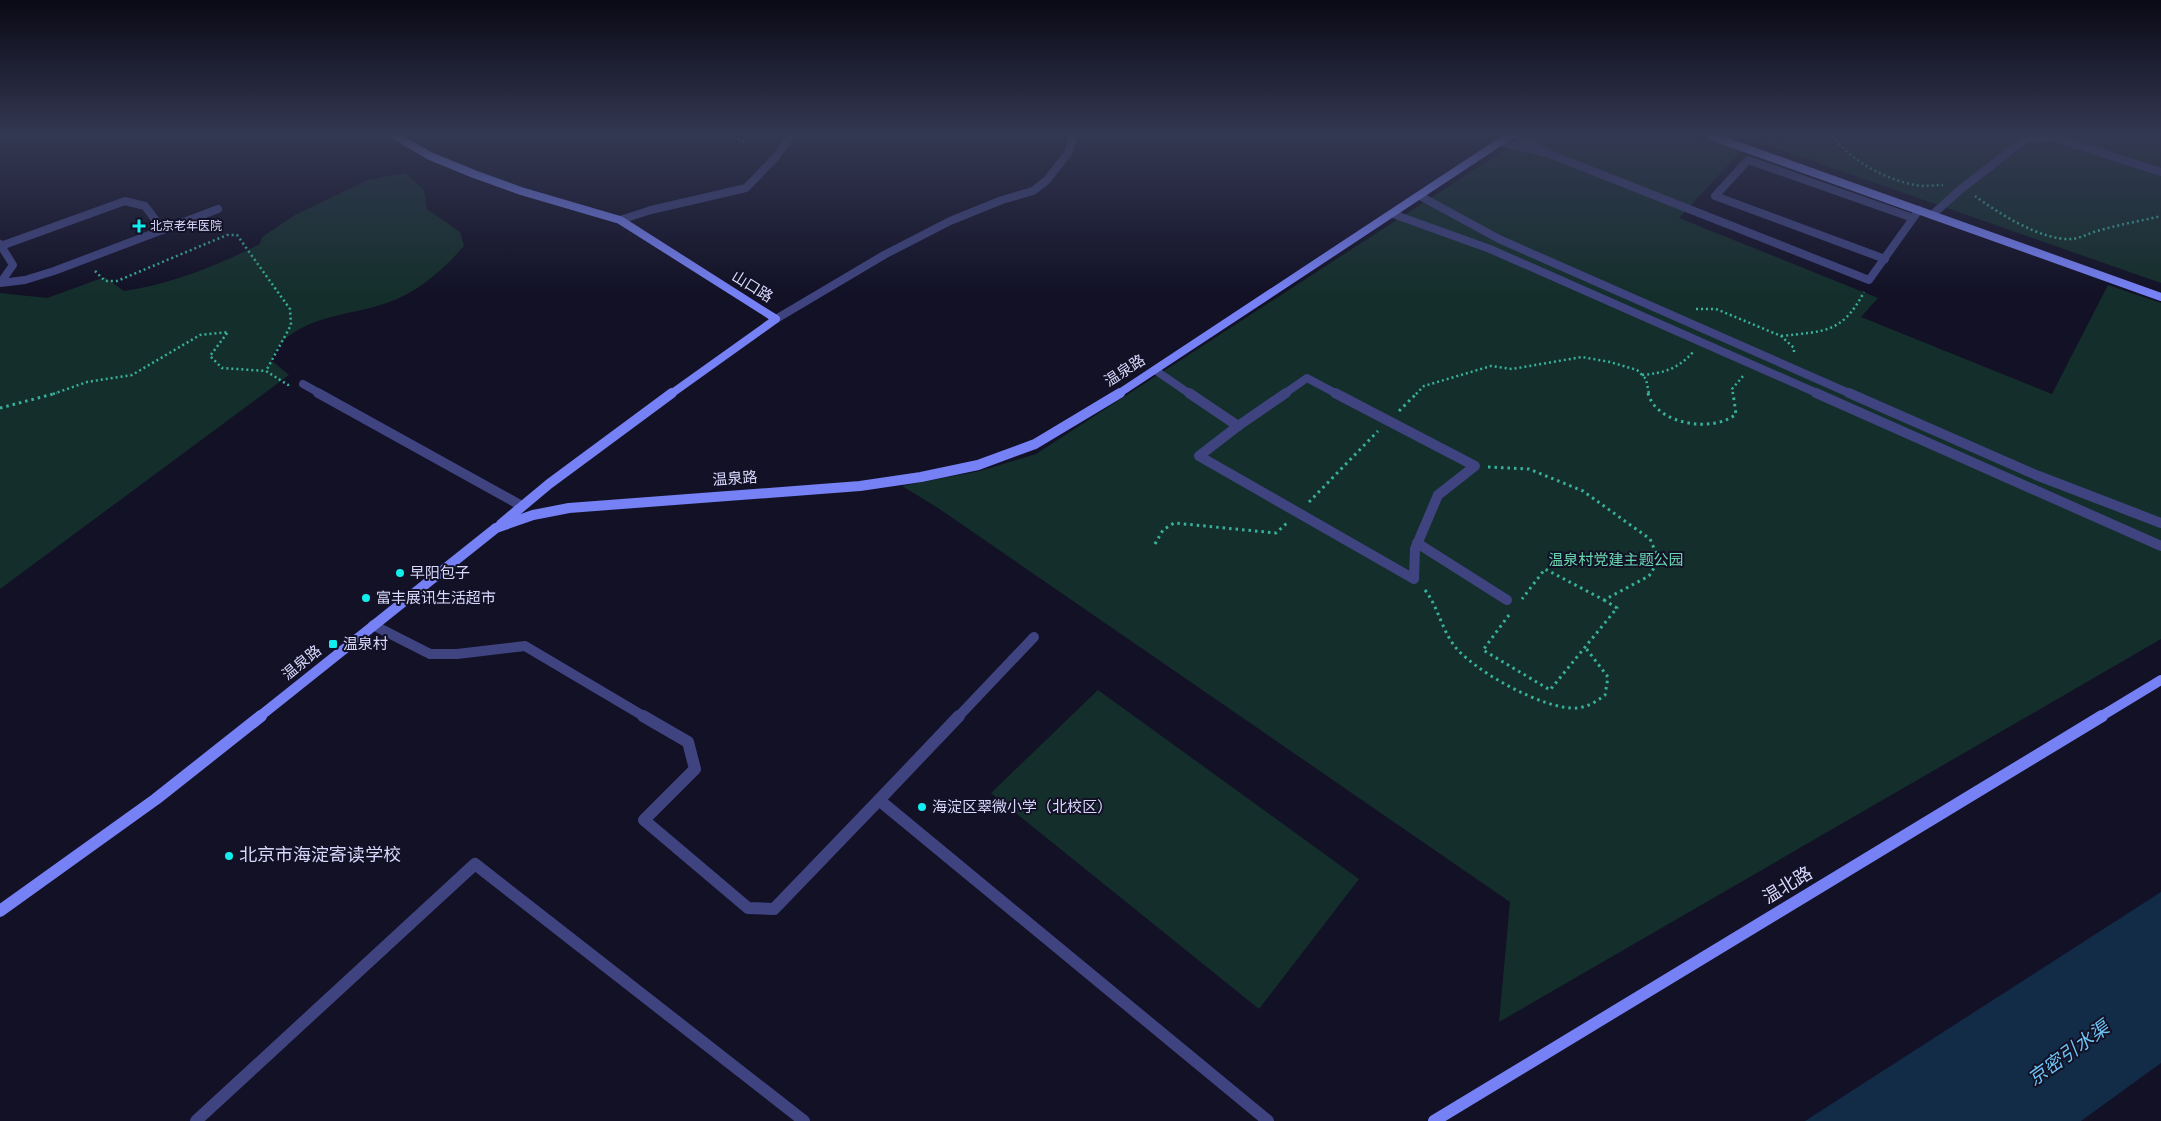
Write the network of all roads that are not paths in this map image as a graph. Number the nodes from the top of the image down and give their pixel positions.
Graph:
1 (514, 188) edge
2 (745, 188) edge
3 (1036, 188) edge
4 (1431, 188) edge
5 (1637, 188) edge
6 (1722, 188) edge
7 (1829, 188) edge
8 (1858, 188) edge
9 (1962, 188) edge
10 (1420, 196) junction
11 (218, 209) dead end
12 (1919, 210) junction
13 (1393, 214) junction
14 (1932, 215) junction
15 (1913, 218) junction
16 (620, 220) junction
17 (163, 230) junction
18 (0, 245) edge
19 (1885, 259) junction
20 (1, 283) edge
21 (2161, 297) edge
22 (1672, 315) junction
23 (776, 319) junction
24 (1664, 325) junction
25 (1796, 369) junction
26 (1155, 370) junction
27 (1787, 380) junction
28 (303, 384) road end
29 (1238, 426) junction
30 (2036, 475) junction
31 (2031, 487) junction
32 (522, 506) junction
33 (2161, 523) edge
34 (496, 528) junction
35 (1417, 543) junction
36 (2161, 546) edge
37 (1507, 600) dead end
38 (374, 625) junction
39 (1034, 637) dead end
40 (2161, 680) edge
41 (878, 800) junction
42 (0, 911) edge
43 (196, 1121) edge
44 (804, 1121) edge
45 (1268, 1121) edge
46 (1434, 1121) edge

1 - 16 main road, 山口路
2 - 16 street
3 - 23 street
4 - 10 main road, 温泉路
5 - 19 street
6 - 19 street
7 - 15 street
8 - 12 main road
9 - 14 street
10 - 13 main road, 温泉路
10 - 22 street
11 - 17 street
12 - 14 main road
12 - 15 street
13 - 24 street
13 - 26 main road, 温泉路
14 - 21 main road
15 - 19 street
16 - 23 main road, 山口路
17 - 18 street
17 - 20 street
18 - 20 street
22 - 24 street
22 - 25 street
23 - 32 main road, 山口路
24 - 27 street
25 - 27 street
25 - 30 street
26 - 29 street
26 - 34 main road, 温泉路
27 - 31 street
28 - 32 street
29 - 35 street
29 - 35 street
30 - 31 street
30 - 33 street
31 - 36 street
32 - 34 main road, 山口路
34 - 38 main road, 温泉路
35 - 37 street
38 - 41 street
38 - 42 main road, 温泉路
39 - 41 street
40 - 46 main road, 温北路
41 - 45 street
43 - 44 street

